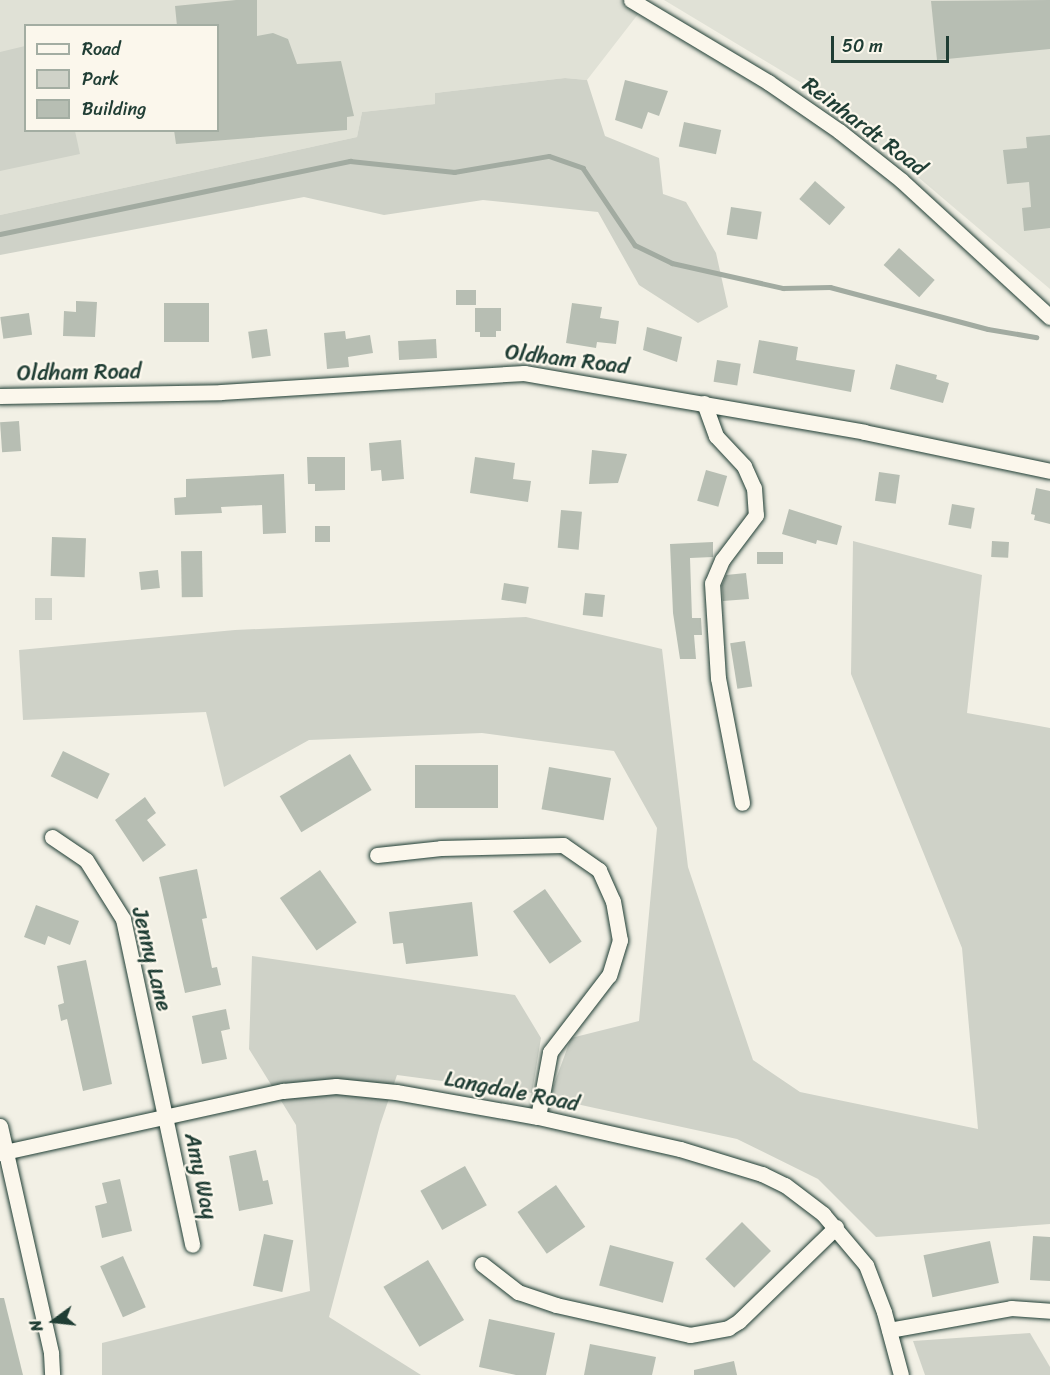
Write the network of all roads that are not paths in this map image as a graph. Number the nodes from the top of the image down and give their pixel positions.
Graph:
1 (637, 3) edge
2 (1050, 317) edge
3 (0, 396) edge
4 (704, 403) junction
5 (1050, 471) edge
6 (742, 803) dead end
7 (52, 837) dead end
8 (377, 855) dead end
9 (165, 1116) junction
10 (538, 1117) junction
11 (0, 1126) edge
12 (3, 1152) edge
13 (836, 1227) junction
14 (192, 1245) dead end
15 (482, 1264) dead end
16 (1050, 1311) edge
17 (890, 1330) junction
18 (52, 1375) edge
19 (901, 1375) edge

1 - 2 street, Reinhardt Road
3 - 4 street, Oldham Road
4 - 5 street, Oldham Road
4 - 6 street
7 - 9 street, Jenny Lane
8 - 10 street
9 - 10 street, Langdale Road
9 - 12 street, Langdale Road
9 - 14 street, Amy Way
10 - 13 street, Langdale Road
11 - 12 street
12 - 18 street
13 - 15 street
13 - 17 street, Langdale Road
16 - 17 street
17 - 19 street, Langdale Road

